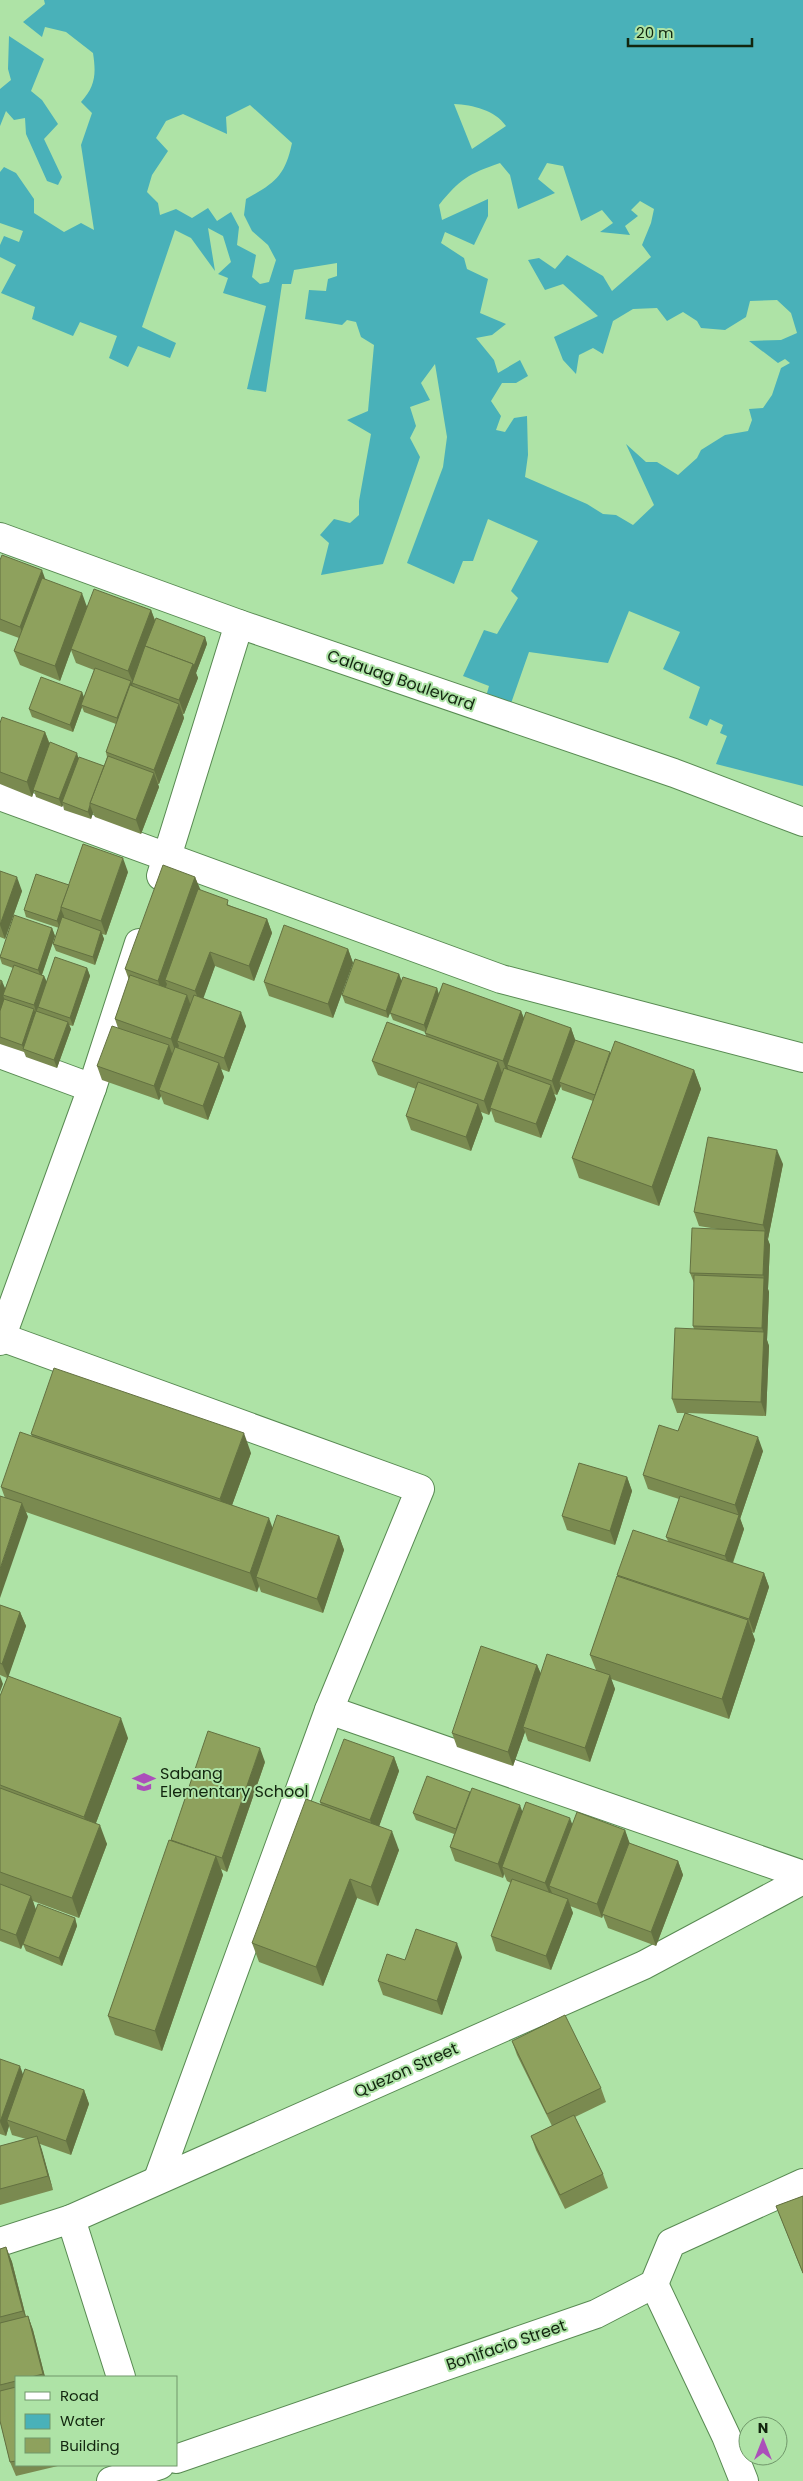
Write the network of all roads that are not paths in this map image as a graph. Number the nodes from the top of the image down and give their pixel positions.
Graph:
1 (0, 537) edge
2 (239, 624) junction
3 (0, 796) edge
4 (803, 822) edge
5 (167, 859) junction
6 (155, 896) edge
7 (146, 923) edge
8 (0, 1054) edge
9 (803, 1058) edge
10 (92, 1088) junction
11 (1, 1339) edge
12 (329, 1710) junction
13 (803, 1875) edge
14 (803, 1880) edge
15 (158, 2179) junction
16 (803, 2183) edge
17 (71, 2219) junction
18 (0, 2242) edge
19 (654, 2284) junction
20 (122, 2376) edge
21 (178, 2458) edge
22 (153, 2470) edge
23 (111, 2481) edge
24 (744, 2481) edge

1 - 2 street, Calauag Boulevard
2 - 4 street, Calauag Boulevard
2 - 5 street
3 - 5 street
5 - 6 street
5 - 9 street
7 - 10 street
8 - 10 street
10 - 11 street
11 - 12 street
12 - 13 street
12 - 15 street
14 - 15 street, Quezon Street
15 - 17 street, Quezon Street
16 - 19 street
17 - 18 street, Quezon Street
17 - 20 street
19 - 21 street, Bonifacio Street
19 - 24 street
22 - 23 street

